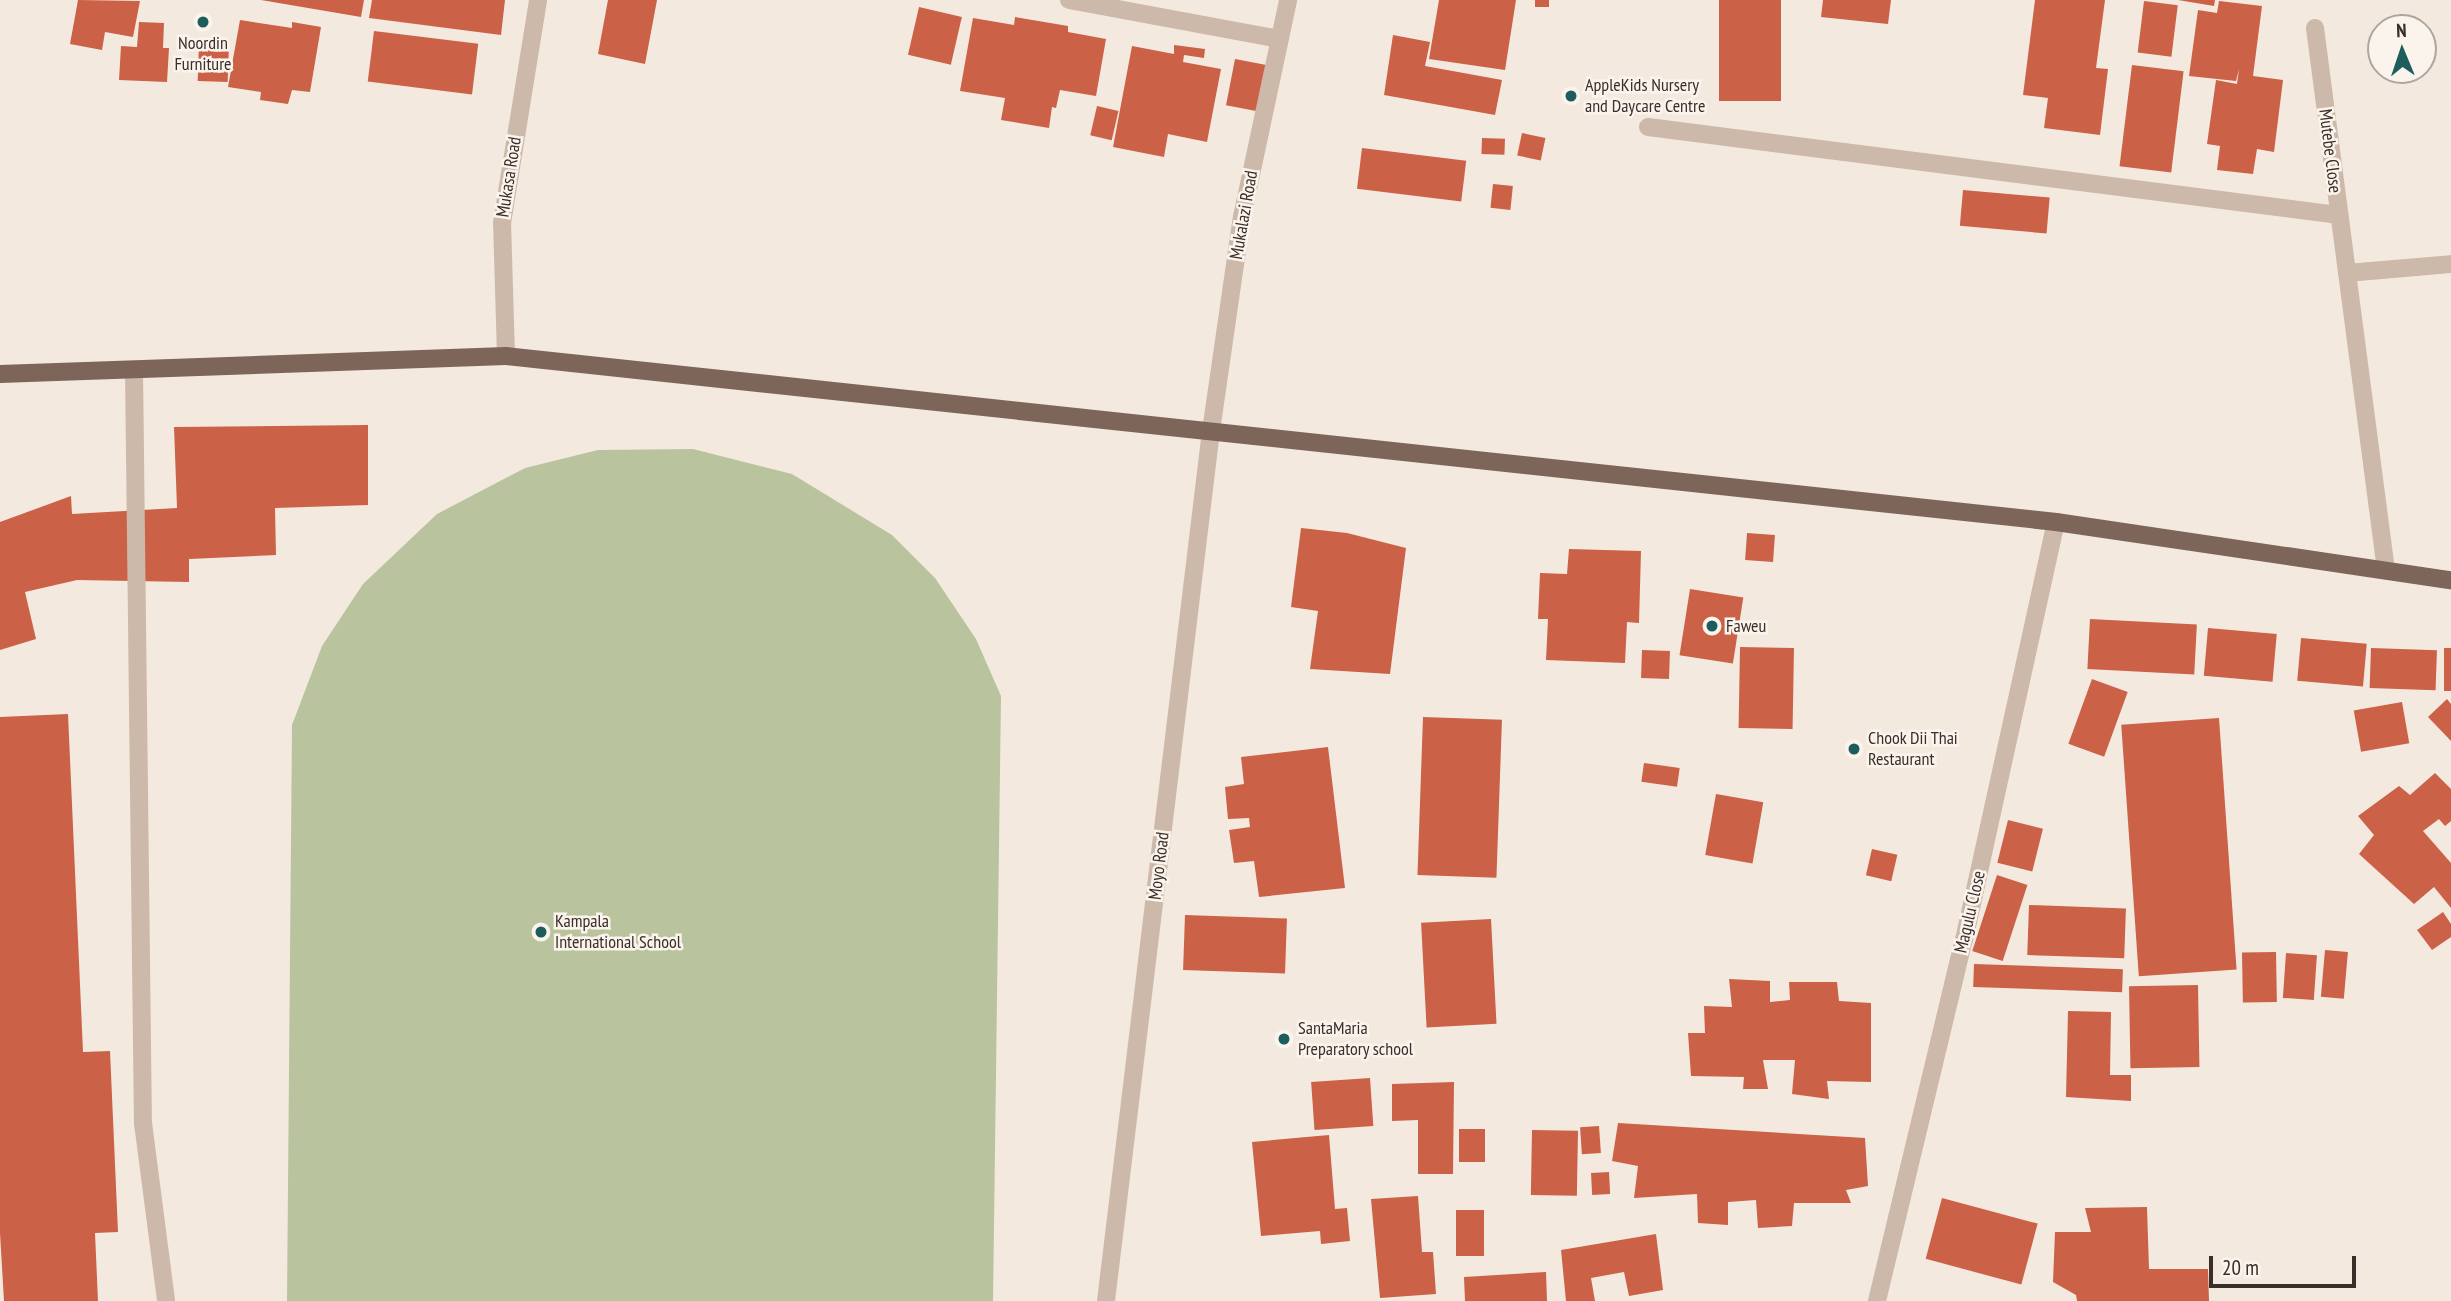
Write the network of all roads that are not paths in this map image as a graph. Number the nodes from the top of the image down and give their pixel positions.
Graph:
1 (538, 0) edge
2 (1069, 0) edge
3 (1288, 0) edge
4 (2315, 28) dead end
5 (1279, 39) junction
6 (1648, 127) dead end
7 (2339, 215) junction
8 (2451, 264) edge
9 (2347, 273) junction
10 (506, 356) junction
11 (134, 370) junction
12 (0, 374) edge
13 (1211, 431) junction
14 (2056, 522) junction
15 (2386, 570) junction
16 (2451, 580) edge
17 (166, 1301) edge
18 (1106, 1301) edge
19 (1877, 1301) edge

1 - 10 street, Mukasa Road
2 - 5 street
3 - 5 street, Mukalazi Road
4 - 7 street, Mutebe Close
5 - 13 street, Mukalazi Road
6 - 7 street
7 - 9 street, Mutebe Close
8 - 9 street
9 - 15 street, Mutebe Close
10 - 11 main road
10 - 13 main road
11 - 12 main road
11 - 17 street
13 - 14 main road
13 - 18 street, Moyo Road
14 - 15 main road
14 - 19 street, Magulu Close
15 - 16 main road

